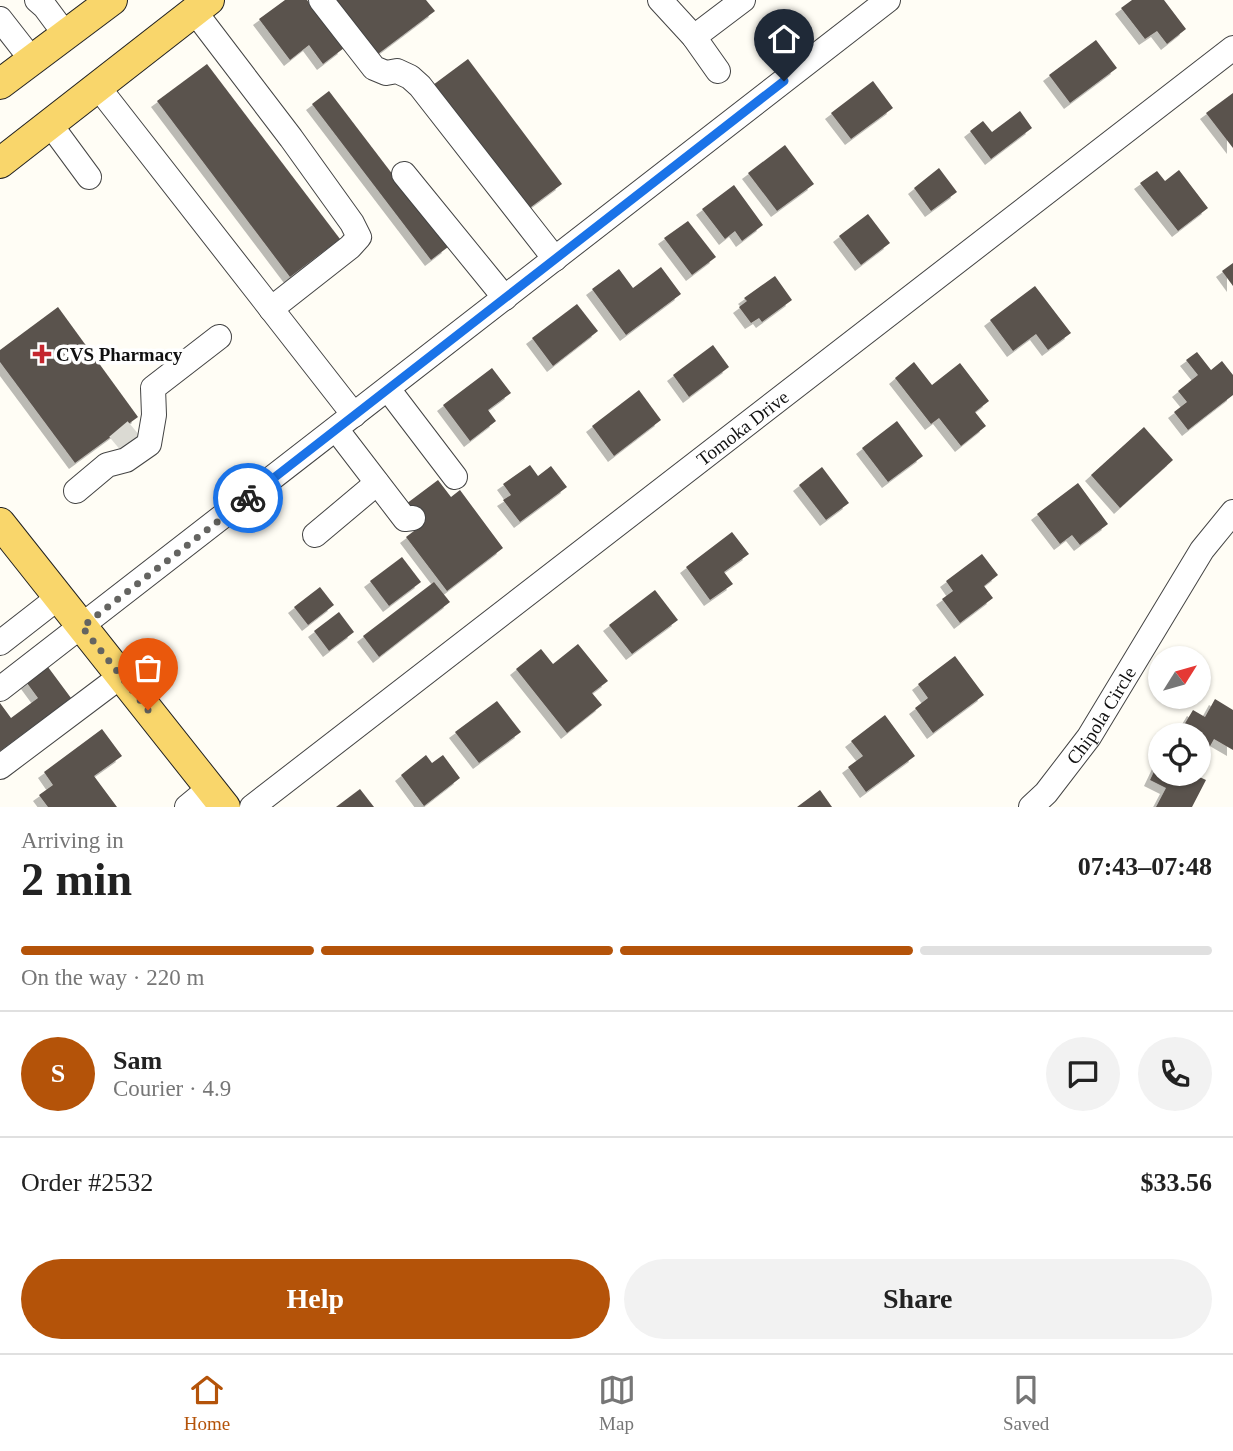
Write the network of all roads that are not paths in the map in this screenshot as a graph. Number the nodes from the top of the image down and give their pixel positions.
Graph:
1 (37, 0) edge
2 (112, 0) edge
3 (321, 0) edge
4 (660, 0) edge
5 (743, 0) edge
6 (888, 0) edge
7 (202, 6) edge
8 (1, 21) edge
9 (65, 34) junction
10 (694, 37) junction
11 (1233, 48) edge
12 (32, 60) junction
13 (718, 71) dead end
14 (0, 85) edge
15 (98, 87) junction
16 (50, 124) junction
17 (0, 163) edge
18 (404, 174) dead end
19 (89, 177) dead end
20 (555, 259) junction
21 (505, 298) junction
22 (271, 309) junction
23 (219, 337) dead end
24 (388, 388) junction
25 (345, 422) junction
26 (455, 477) dead end
27 (377, 483) junction
28 (76, 491) dead end
29 (1233, 513) edge
30 (413, 518) dead end
31 (0, 523) edge
32 (315, 535) dead end
33 (59, 597) junction
34 (82, 627) junction
35 (0, 643) edge
36 (121, 676) junction
37 (0, 690) edge
38 (0, 766) edge
39 (217, 797) edge
40 (187, 807) edge
41 (252, 807) edge
42 (1031, 807) edge

1 - 9 street
2 - 9 main road
3 - 20 street
4 - 10 street
5 - 10 street
6 - 20 street
7 - 15 main road
7 - 22 street
8 - 12 street
9 - 12 main road
10 - 13 street
11 - 41 street, Tomoka Drive
12 - 14 main road
15 - 16 main road
15 - 22 street
16 - 17 main road
16 - 19 street
18 - 21 street
20 - 21 street
21 - 24 street
22 - 25 street
23 - 28 street
24 - 25 street
24 - 26 street
25 - 27 street
25 - 34 street
27 - 30 street
27 - 32 street
29 - 42 street, Chipola Circle
31 - 33 main road
33 - 34 main road
33 - 35 street
34 - 36 main road
34 - 37 street
36 - 38 street
36 - 39 main road
39 - 40 street

